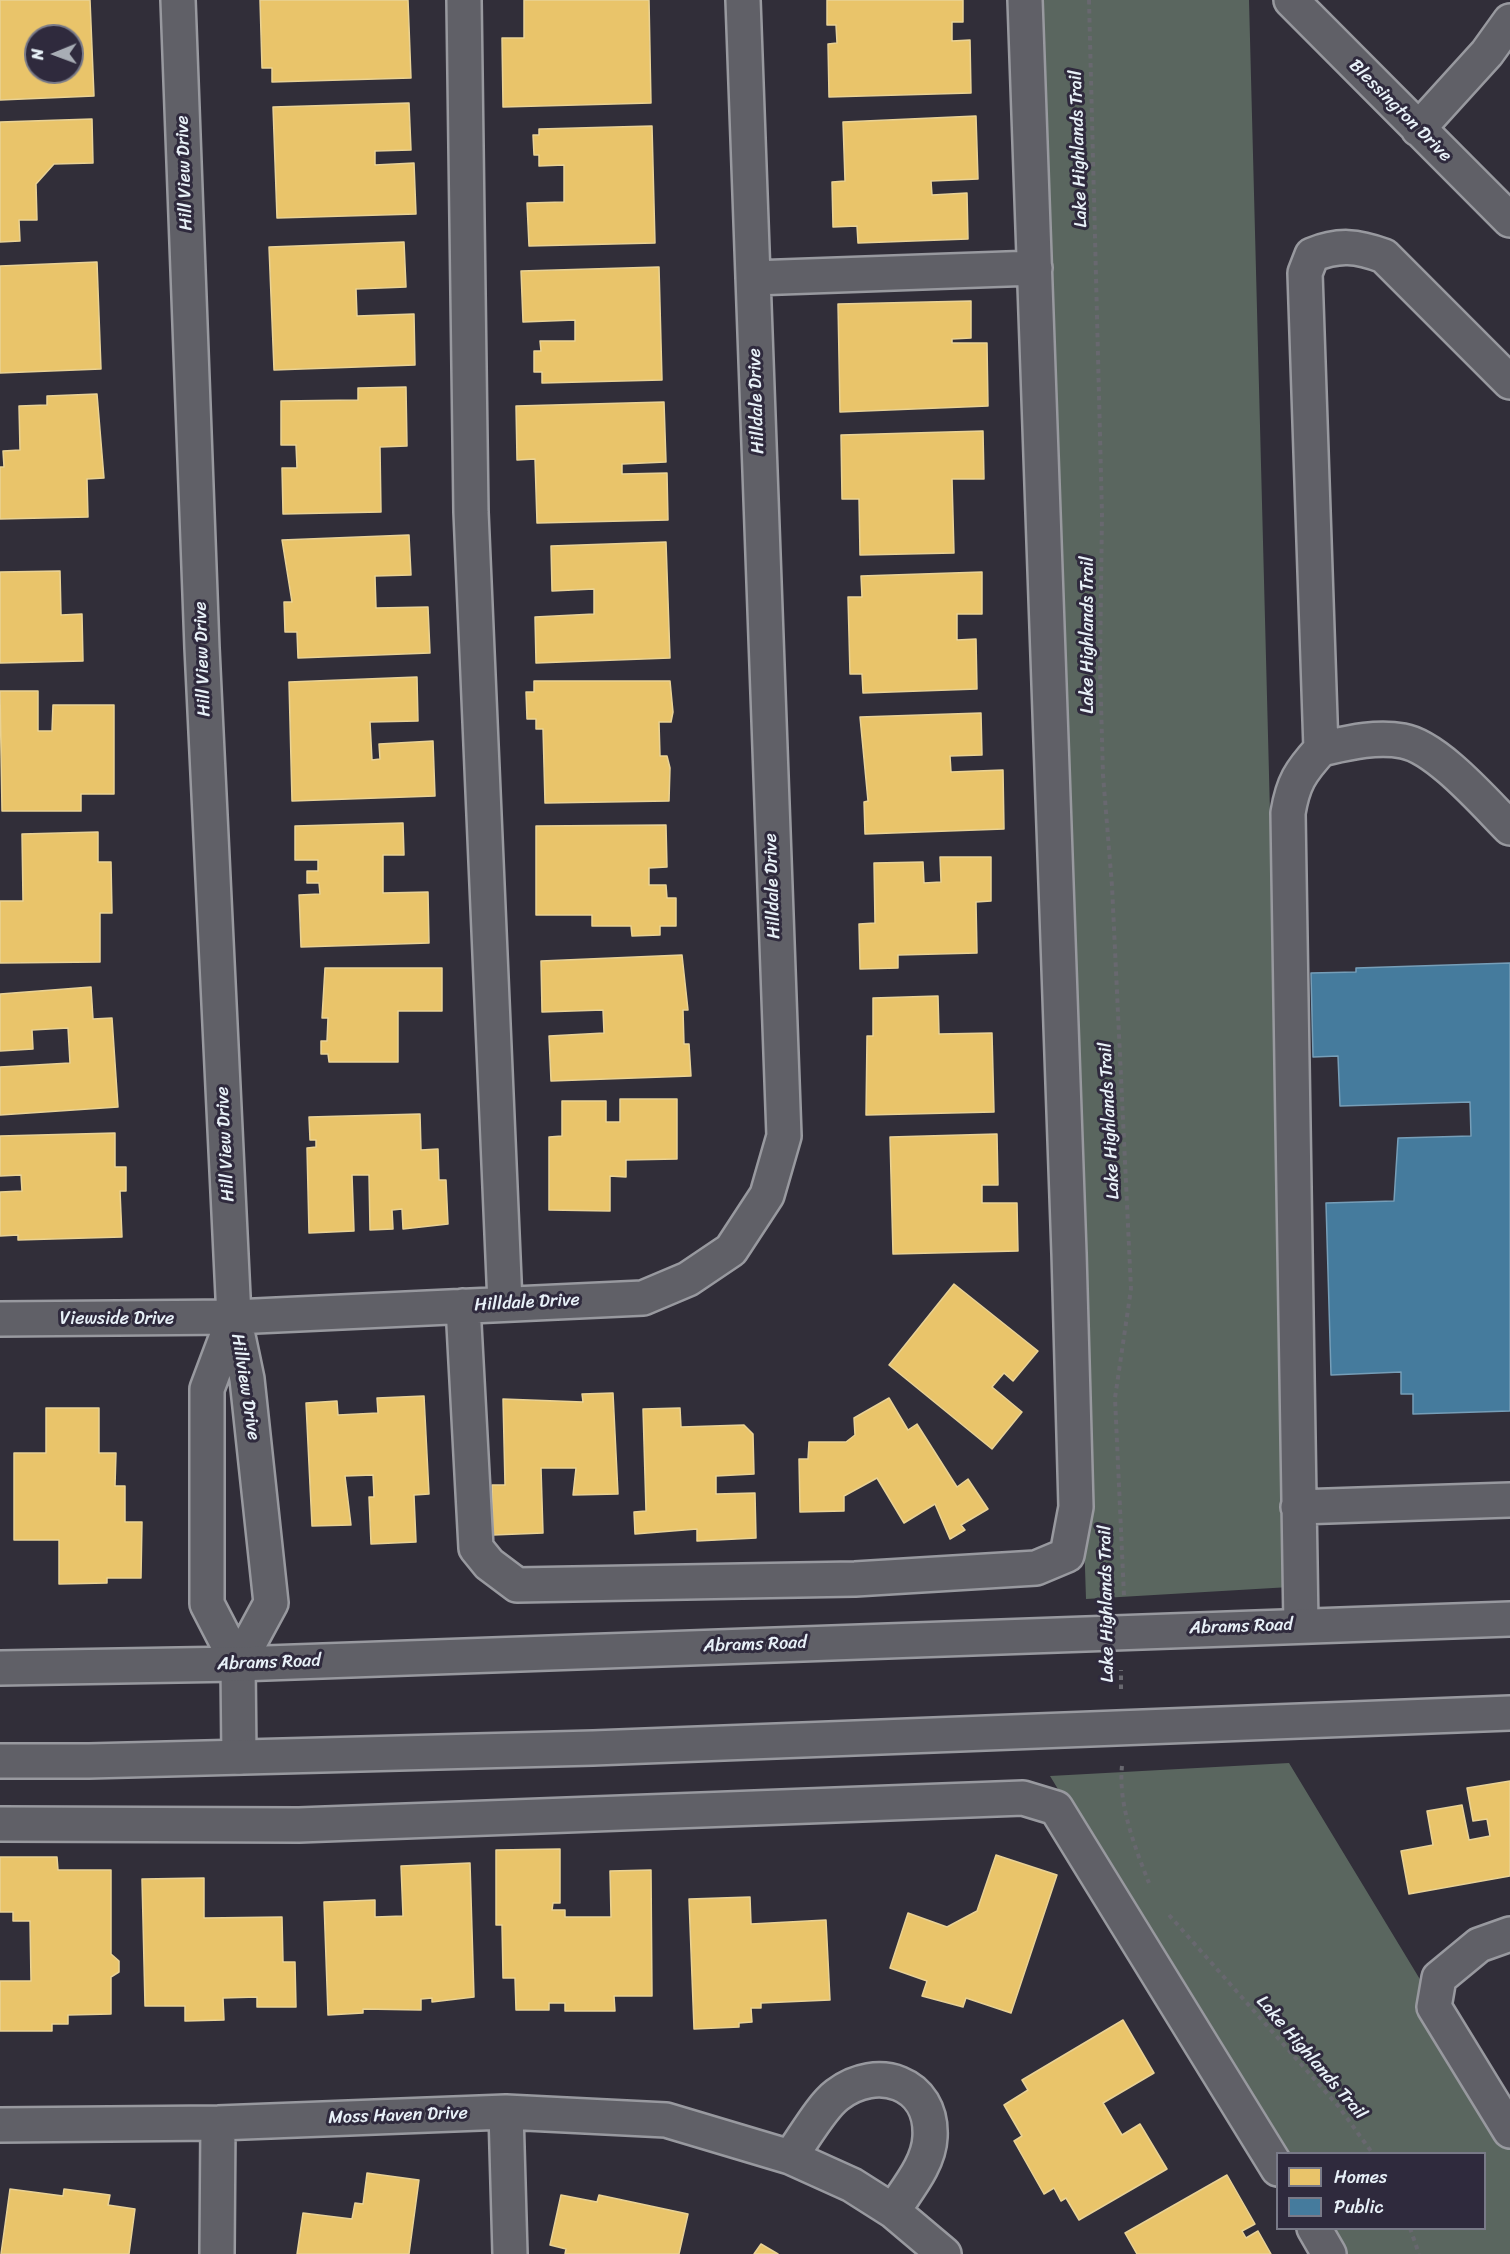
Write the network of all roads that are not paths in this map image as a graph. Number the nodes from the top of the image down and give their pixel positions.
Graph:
1 (178, 0) edge
2 (464, 0) edge
3 (743, 0) edge
4 (1025, 0) edge
5 (1291, 0) edge
6 (1510, 21) edge
7 (1418, 129) junction
8 (1510, 220) edge
9 (1035, 268) junction
10 (753, 278) junction
11 (1510, 382) edge
12 (1321, 749) junction
13 (1510, 828) edge
14 (505, 1304) junction
15 (463, 1306) junction
16 (234, 1317) junction
17 (0, 1319) edge
18 (1510, 1500) edge
19 (1298, 1508) junction
20 (1510, 1619) edge
21 (1301, 1625) junction
22 (238, 1664) junction
23 (0, 1668) edge
24 (1510, 1713) edge
25 (239, 1757) junction
26 (0, 1761) edge
27 (0, 1824) edge
28 (1510, 1934) edge
29 (506, 2112) junction
30 (218, 2122) junction
31 (0, 2125) edge
32 (1510, 2131) edge
33 (790, 2157) junction
34 (1276, 2166) edge
35 (893, 2211) junction
36 (1315, 2230) edge
37 (217, 2254) edge
38 (510, 2254) edge
39 (944, 2254) edge
40 (1329, 2254) edge

1 - 16 street, Hill View Drive
2 - 14 street
3 - 10 street, Hilldale Drive
4 - 9 street
5 - 7 street, Blessington Drive
6 - 7 street
7 - 8 street, Blessington Drive
9 - 10 street
9 - 15 street
10 - 14 street, Hilldale Drive
11 - 12 street
12 - 13 street
12 - 19 street
14 - 15 street, Hilldale Drive
15 - 16 street, Hilldale Drive
16 - 17 street, Viewside Drive
16 - 22 street, Hillview Drive
16 - 22 street, Hillview Drive
18 - 19 street
19 - 21 street
20 - 21 street, Abrams Road
21 - 22 street, Abrams Road
22 - 23 street, Abrams Road
22 - 25 street, Hillview Drive
24 - 25 street
25 - 26 street
27 - 34 street
28 - 32 street
29 - 30 street, Moss Haven Drive
29 - 33 street, Moss Haven Drive
29 - 38 street
30 - 31 street, Moss Haven Drive
30 - 37 street
33 - 35 street, Moss Haven Drive
33 - 35 street
35 - 39 street, Moss Haven Drive
36 - 40 street

